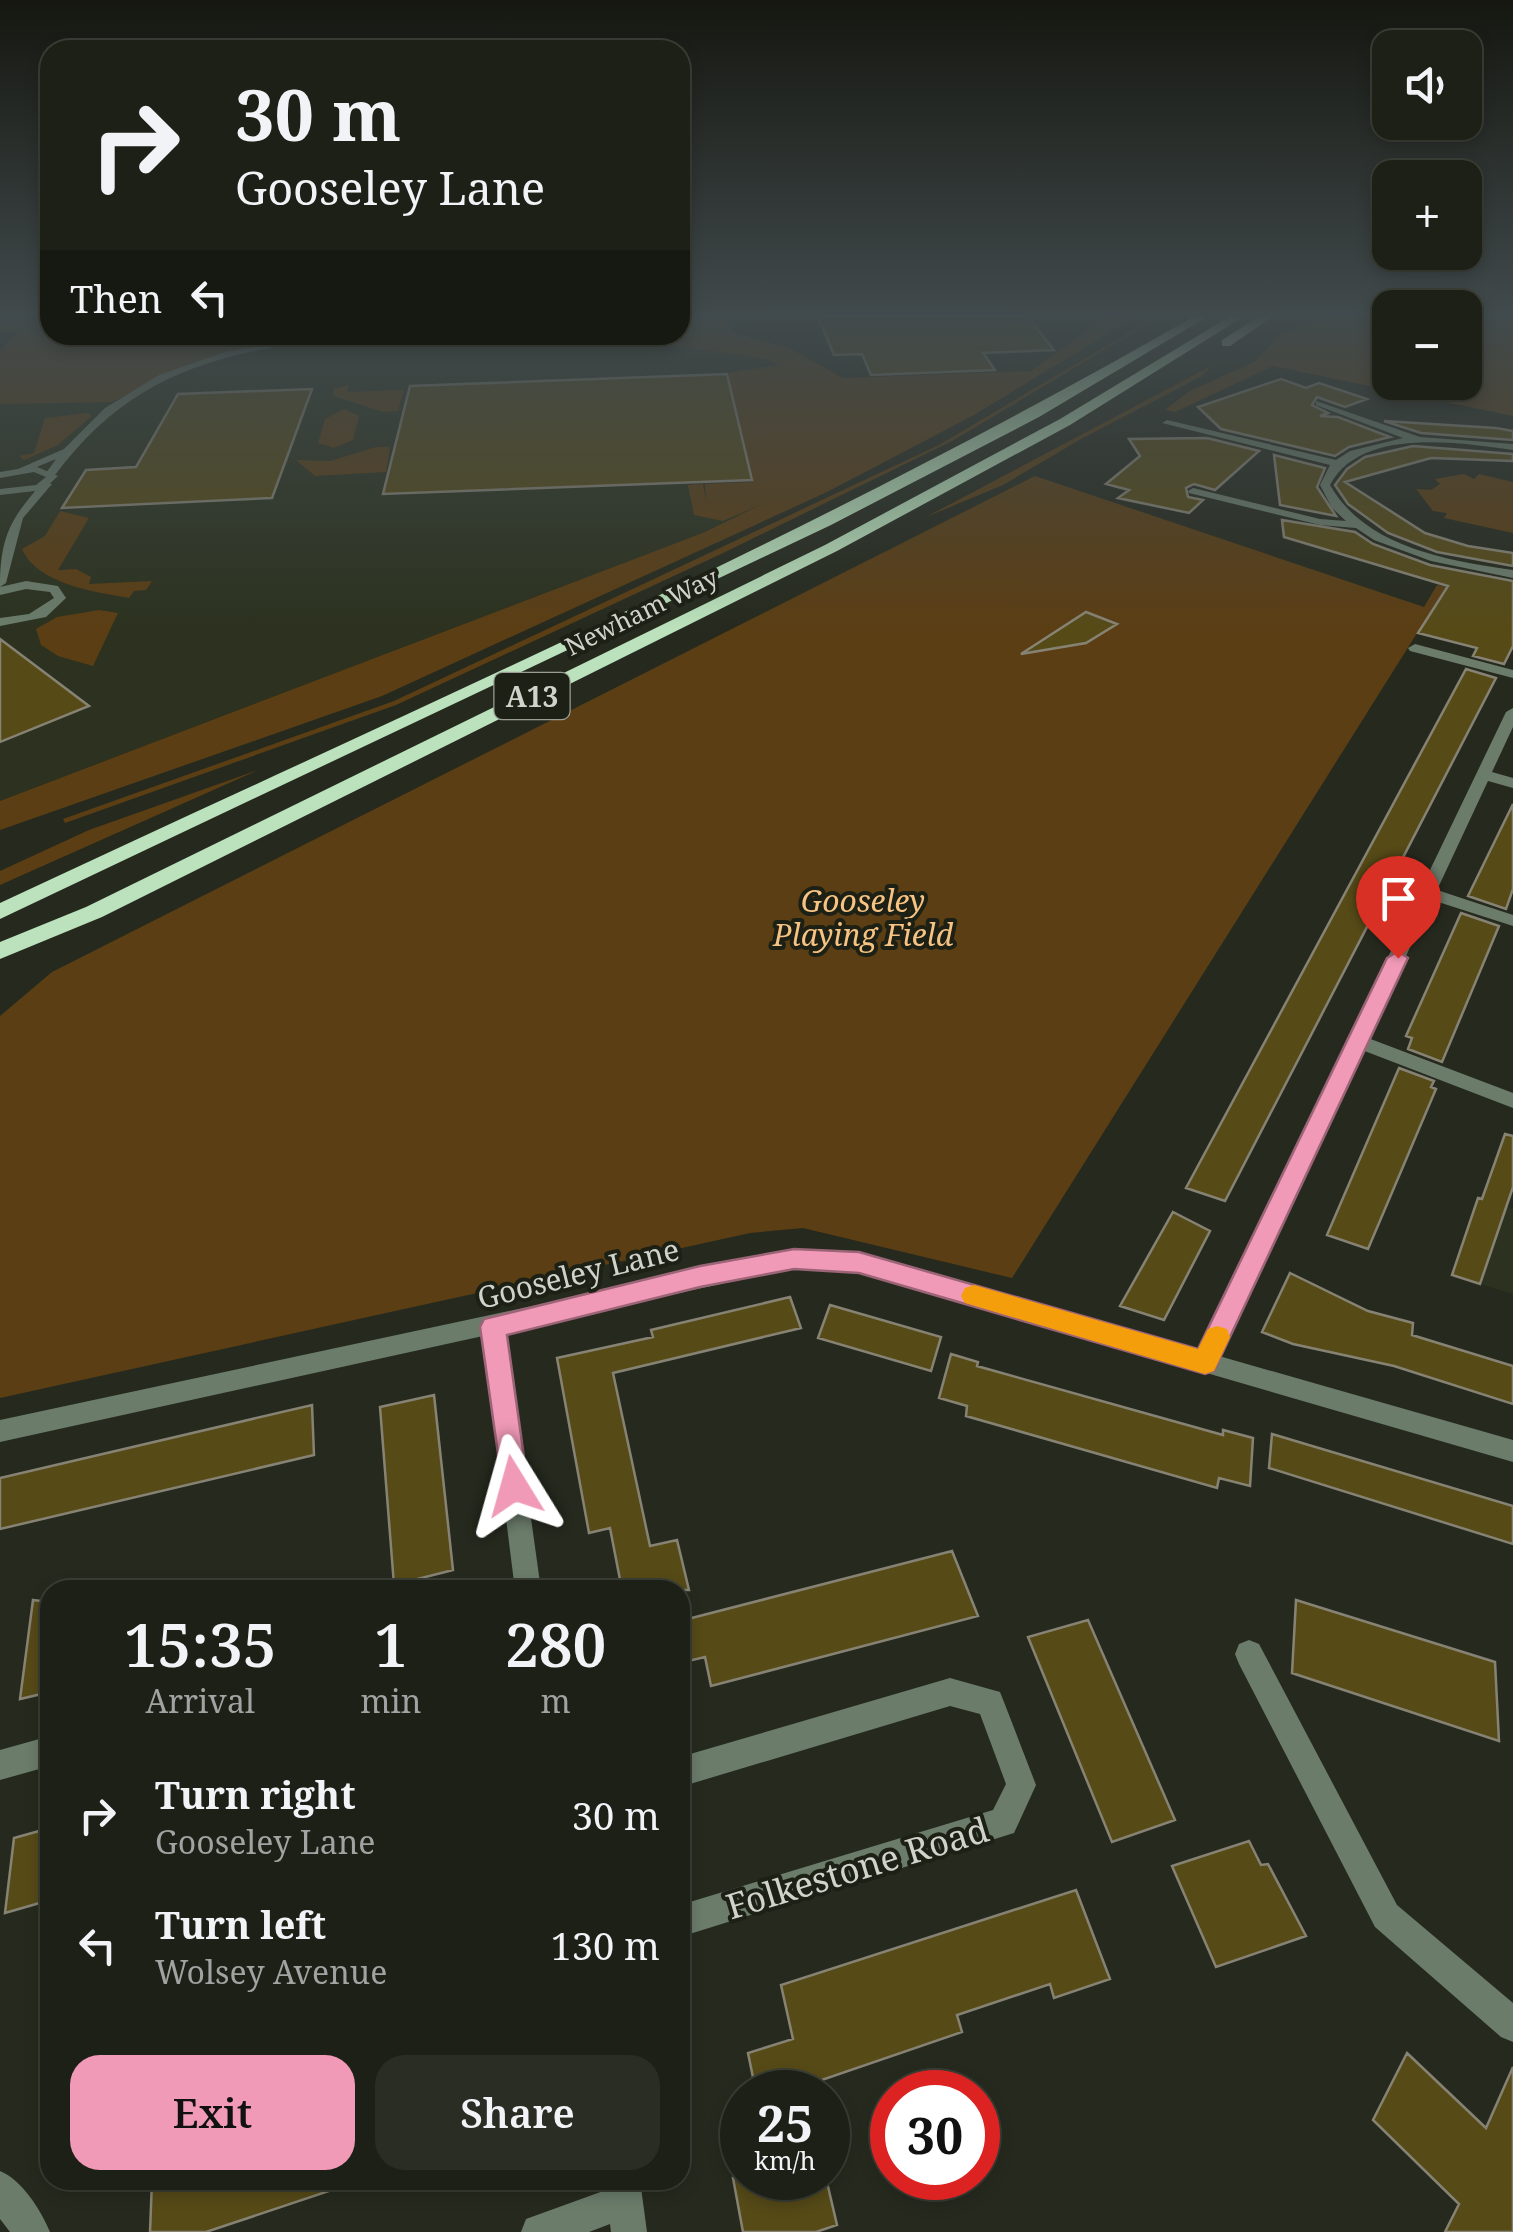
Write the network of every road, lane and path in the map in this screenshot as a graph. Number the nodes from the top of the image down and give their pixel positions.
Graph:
1 (97, 421) edge
2 (1003, 421) edge
3 (1017, 421) edge
4 (1062, 421) edge
5 (1089, 421) edge
6 (1367, 421) edge
7 (1167, 423) dead end
8 (1419, 440) junction
9 (1513, 447) edge
10 (65, 452) junction
11 (1336, 463) junction
12 (936, 466) junction
13 (23, 469) junction
14 (1, 474) edge
15 (967, 475) junction
16 (49, 478) junction
17 (1193, 491) dead end
18 (3, 493) edge
19 (18, 518) junction
20 (1357, 525) junction
21 (7, 559) junction
22 (1513, 574) edge
23 (0, 583) edge
24 (46, 587) junction
25 (0, 591) edge
26 (0, 622) edge
27 (1416, 648) dead end
28 (1513, 674) edge
29 (1513, 712) edge
30 (1485, 775) junction
31 (1513, 783) edge
32 (1428, 893) junction
33 (0, 912) edge
34 (94, 912) junction
35 (1513, 921) edge
36 (0, 951) edge
37 (0, 962) edge
38 (1357, 1041) junction
39 (1513, 1101) edge
40 (493, 1327) junction
41 (1205, 1362) junction
42 (0, 1431) edge
43 (1513, 1450) edge
44 (527, 1580) edge
45 (1249, 1654) dead end
46 (40, 1754) edge
47 (0, 1764) edge
48 (690, 1769) edge
49 (690, 1918) edge
50 (1513, 2025) edge
51 (0, 2189) edge
52 (625, 2204) edge
53 (32, 2232) edge
54 (539, 2232) edge

1 - 10 street
2 - 12 highway, A13
3 - 12 highway, Newham Way / A13
4 - 15 highway, Newham Way / A13
5 - 15 highway, A13
6 - 8 street
7 - 11 street
8 - 9 street
8 - 11 street
10 - 13 street
10 - 16 street
11 - 20 street
12 - 33 highway, Newham Way / A13
13 - 14 street
13 - 16 street
15 - 34 highway, Newham Way / A13
16 - 18 street
16 - 19 street
17 - 20 street
18 - 19 street
19 - 21 street
20 - 22 street
21 - 23 street
21 - 24 street
24 - 25 street
24 - 26 street
27 - 28 street
29 - 30 street
30 - 31 street
30 - 32 street
32 - 35 street
32 - 38 street
34 - 36 highway, Newham Way / A13
34 - 37 highway, A13
38 - 39 street
38 - 41 street
40 - 41 street, Gooseley Lane
40 - 42 street, Gooseley Lane
40 - 44 street
41 - 43 street, Gooseley Lane
45 - 50 street
46 - 47 street
48 - 49 street, Folkestone Road
51 - 53 street
52 - 54 street

